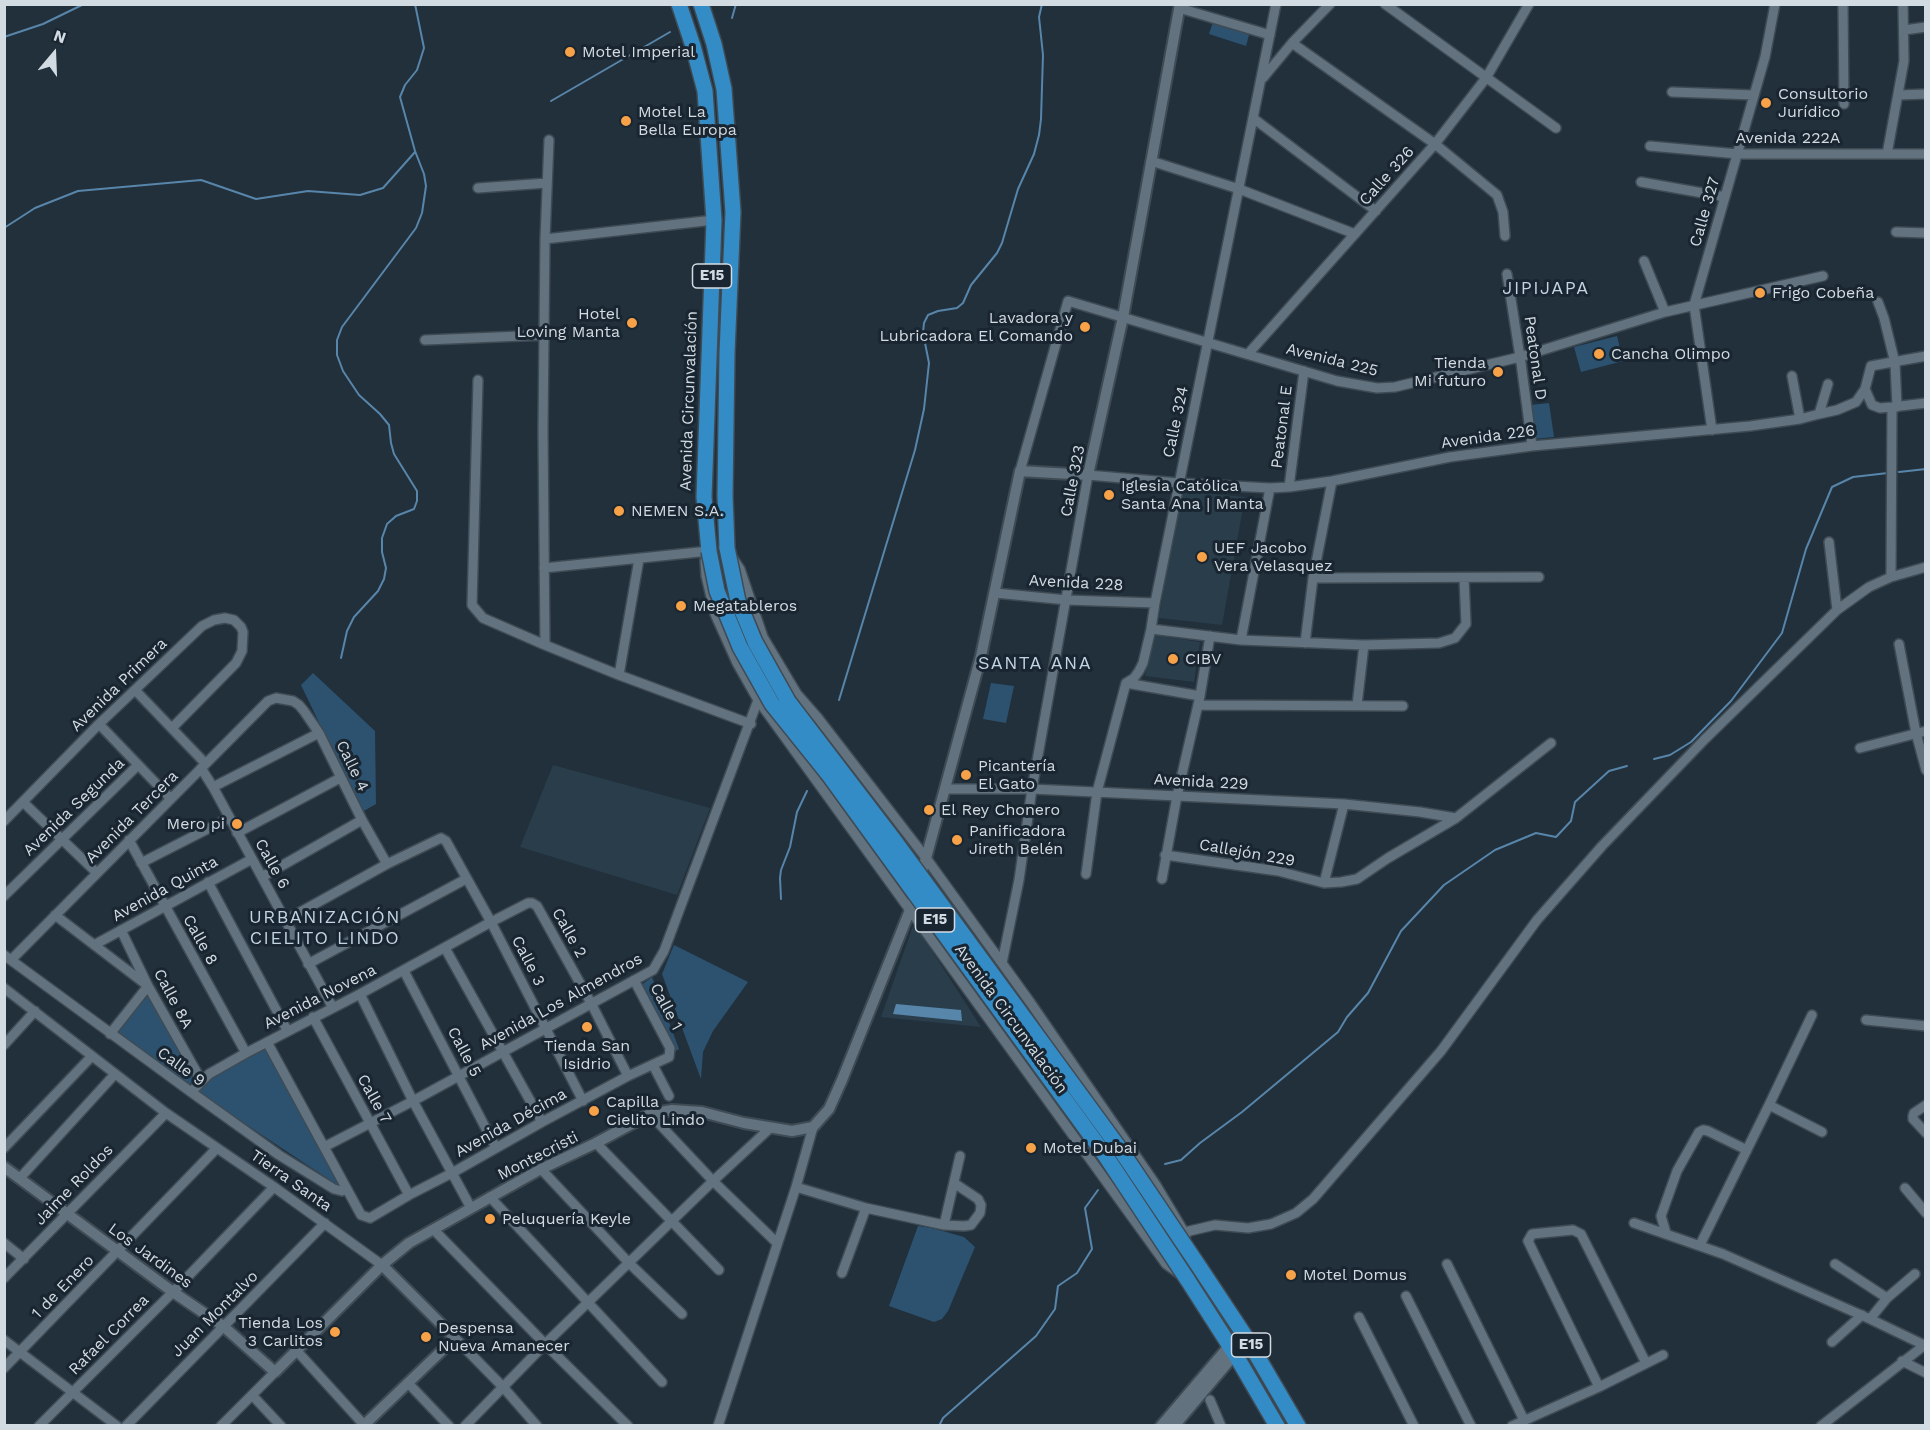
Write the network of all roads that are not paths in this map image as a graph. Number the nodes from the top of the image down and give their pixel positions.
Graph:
1 (679, 4) edge
2 (701, 4) edge
3 (1276, 4) edge
4 (1330, 4) edge
5 (1385, 4) edge
6 (1529, 4) edge
7 (1775, 4) edge
8 (1843, 4) edge
9 (1903, 4) edge
10 (1179, 6) edge
11 (1926, 27) edge
12 (1904, 30) junction
13 (1270, 35) junction
14 (1292, 43) junction
15 (1486, 78) junction
16 (1261, 80) junction
17 (1672, 92) dead end
18 (1926, 94) edge
19 (1754, 95) junction
20 (1899, 95) junction
21 (1844, 104) dead end
22 (1253, 118) junction
23 (1556, 128) dead end
24 (549, 140) dead end
25 (1435, 144) junction
26 (1650, 146) dead end
27 (1738, 154) junction
28 (1887, 154) junction
29 (1926, 154) edge
30 (1151, 161) junction
31 (1641, 182) dead end
32 (547, 183) junction
33 (478, 188) dead end
34 (1239, 189) junction
35 (1725, 197) junction
36 (1376, 211) junction
37 (714, 220) junction
38 (1896, 232) dead end
39 (1926, 233) edge
40 (1355, 234) junction
41 (1505, 236) dead end
42 (545, 239) junction
43 (713, 244) junction
44 (732, 244) junction
45 (1644, 261) dead end
46 (1507, 274) dead end
47 (1823, 276) dead end
48 (1878, 302) dead end
49 (1694, 305) junction
50 (1665, 312) junction
51 (1123, 317) junction
52 (544, 335) junction
53 (426, 340) dead end
54 (1208, 342) junction
55 (1248, 354) junction
56 (1926, 356) edge
57 (1520, 357) junction
58 (1895, 363) junction
59 (1304, 371) junction
60 (1792, 376) dead end
61 (478, 380) dead end
62 (1828, 384) dead end
63 (1865, 389) junction
64 (1926, 403) edge
65 (1894, 407) junction
66 (1819, 414) junction
67 (1800, 418) junction
68 (1712, 430) junction
69 (1532, 446) junction
70 (1020, 471) junction
71 (1088, 475) junction
72 (1332, 481) junction
73 (1179, 483) junction
74 (1289, 487) junction
75 (1270, 488) junction
76 (1829, 542) dead end
77 (727, 548) junction
78 (709, 551) junction
79 (639, 559) junction
80 (1926, 567) edge
81 (544, 568) junction
82 (1891, 577) junction
83 (1313, 578) junction
84 (1464, 578) junction
85 (1539, 578) dead end
86 (995, 593) junction
87 (1067, 600) junction
88 (1155, 603) junction
89 (1837, 610) junction
90 (1151, 629) junction
91 (1210, 636) junction
92 (1242, 640) junction
93 (1305, 643) junction
94 (1899, 644) dead end
95 (545, 645) junction
96 (1364, 645) junction
97 (619, 675) junction
98 (1126, 683) junction
99 (135, 690) junction
100 (276, 698) joint
101 (759, 700) junction
102 (1199, 700) junction
103 (1357, 705) junction
104 (1403, 706) dead end
105 (99, 724) junction
106 (751, 724) junction
107 (172, 728) junction
108 (1921, 732) edge
109 (319, 733) junction
110 (1551, 743) dead end
111 (1860, 748) dead end
112 (138, 765) junction
113 (203, 766) junction
114 (1926, 770) edge
115 (340, 778) junction
116 (213, 787) junction
117 (945, 789) junction
118 (1032, 789) junction
119 (1097, 792) junction
120 (1177, 796) junction
121 (171, 799) junction
122 (23, 801) junction
123 (1344, 804) junction
124 (229, 818) junction
125 (1456, 818) junction
126 (4, 820) edge
127 (362, 820) junction
128 (237, 833) junction
129 (62, 839) junction
130 (129, 840) junction
131 (1166, 855) junction
132 (926, 858) junction
133 (252, 859) junction
134 (141, 863) junction
135 (387, 864) junction
136 (97, 873) junction
137 (1086, 874) dead end
138 (262, 877) junction
139 (466, 879) junction
140 (1162, 879) dead end
141 (208, 882) junction
142 (1324, 883) junction
143 (4, 896) edge
144 (532, 903) joint
145 (164, 907) junction
146 (910, 910) junction
147 (55, 915) junction
148 (286, 920) junction
149 (491, 922) junction
150 (121, 930) junction
151 (94, 945) junction
152 (445, 948) junction
153 (8, 958) edge
154 (1002, 963) junction
155 (308, 964) junction
156 (404, 971) junction
157 (634, 980) junction
158 (148, 986) junction
159 (4, 988) edge
160 (360, 994) junction
161 (591, 1003) junction
162 (333, 1008) junction
163 (35, 1011) junction
164 (1812, 1015) dead end
165 (313, 1017) junction
166 (1866, 1020) dead end
167 (1926, 1026) edge
168 (545, 1029) junction
169 (287, 1030) junction
170 (110, 1034) junction
171 (267, 1042) junction
172 (4, 1045) edge
173 (670, 1048) joint
174 (502, 1052) junction
175 (246, 1053) junction
176 (92, 1056) junction
177 (653, 1065) junction
178 (115, 1074) junction
179 (459, 1076) junction
180 (628, 1076) junction
181 (201, 1080) junction
182 (191, 1092) junction
183 (669, 1096) dead end
184 (413, 1101) junction
185 (583, 1101) junction
186 (1769, 1105) junction
187 (1926, 1105) edge
188 (166, 1113) junction
189 (650, 1114) junction
190 (542, 1122) junction
191 (370, 1124) junction
192 (813, 1126) junction
193 (769, 1129) junction
194 (1822, 1132) dead end
195 (1926, 1133) edge
196 (596, 1143) junction
197 (324, 1147) junction
198 (4, 1148) edge
199 (217, 1148) junction
200 (496, 1148) junction
201 (1747, 1150) junction
202 (960, 1156) dead end
203 (4, 1167) edge
204 (541, 1169) junction
205 (452, 1173) junction
206 (20, 1178) junction
207 (713, 1180) junction
208 (954, 1183) junction
209 (274, 1186) junction
210 (796, 1187) junction
211 (1905, 1188) dead end
212 (346, 1189) junction
213 (410, 1195) junction
214 (490, 1197) junction
215 (471, 1208) junction
216 (866, 1208) junction
217 (1926, 1213) edge
218 (67, 1214) junction
219 (672, 1221) junction
220 (325, 1223) junction
221 (1634, 1223) dead end
222 (944, 1224) junction
223 (434, 1230) junction
224 (1185, 1232) junction
225 (1666, 1233) junction
226 (4, 1243) edge
227 (777, 1243) junction
228 (1700, 1245) junction
229 (120, 1251) junction
230 (24, 1259) junction
231 (629, 1263) junction
232 (1447, 1264) dead end
233 (1835, 1264) dead end
234 (382, 1266) junction
235 (1200, 1268) junction
236 (719, 1270) dead end
237 (842, 1273) dead end
238 (1915, 1274) dead end
239 (4, 1278) edge
240 (1187, 1279) junction
241 (173, 1292) junction
242 (1406, 1296) dead end
243 (1887, 1298) junction
244 (589, 1302) junction
245 (682, 1314) dead end
246 (1359, 1317) dead end
247 (1866, 1317) junction
248 (223, 1326) junction
249 (455, 1338) junction
250 (4, 1340) edge
251 (1832, 1342) dead end
252 (545, 1344) junction
253 (1925, 1344) edge
254 (1233, 1349) junction
255 (297, 1350) junction
256 (21, 1353) junction
257 (1662, 1355) dead end
258 (1902, 1361) junction
259 (1646, 1363) junction
260 (4, 1368) edge
261 (274, 1372) junction
262 (1926, 1373) edge
263 (662, 1382) dead end
264 (408, 1383) junction
265 (503, 1387) junction
266 (1599, 1387) junction
267 (74, 1392) junction
268 (252, 1395) junction
269 (1210, 1400) dead end
270 (1524, 1420) junction
271 (39, 1425) edge
272 (117, 1425) edge
273 (126, 1425) edge
274 (221, 1425) edge
275 (280, 1425) edge
276 (364, 1425) edge
277 (449, 1425) edge
278 (465, 1425) edge
279 (537, 1425) edge
280 (628, 1425) edge
281 (718, 1425) edge
282 (1161, 1425) edge
283 (1174, 1425) edge
284 (1221, 1425) edge
285 (1277, 1425) edge
286 (1298, 1425) edge
287 (1414, 1425) edge
288 (1471, 1425) edge
289 (1512, 1425) edge
290 (1821, 1425) edge

1 - 37 highway, Avenida Circunvalación / E15
2 - 44 highway, Avenida Circunvalación / E15
3 - 13 street, Calle 324
4 - 14 street
5 - 15 street
6 - 15 street, Calle 326
7 - 19 street, Calle 327
8 - 21 street
9 - 12 street
10 - 13 street
10 - 30 street, Calle 323
11 - 12 street
12 - 20 street
13 - 16 street, Calle 324
14 - 16 street
14 - 25 street
15 - 23 street
15 - 25 street, Calle 326
16 - 22 street, Calle 324
17 - 19 street
18 - 20 street
19 - 27 street, Calle 327
20 - 28 street
22 - 34 street, Calle 324
22 - 36 street
24 - 32 street
25 - 36 street, Calle 326
25 - 41 street
26 - 27 street, Avenida 222A
27 - 28 street, Avenida 222A
27 - 35 street, Calle 327
28 - 29 street, Avenida 222A
30 - 34 street
30 - 51 street, Calle 323
31 - 35 street
32 - 33 street
32 - 42 street
34 - 40 street
34 - 54 street, Calle 324
35 - 49 street, Calle 327
36 - 40 street, Calle 326
37 - 42 street
37 - 43 highway, Avenida Circunvalación / E15
38 - 39 street
40 - 55 street, Calle 326
42 - 52 street
43 - 44 highway
43 - 78 highway, Avenida Circunvalación / E15
44 - 77 highway, Avenida Circunvalación / E15
45 - 50 street
46 - 57 street, Peatonal D
47 - 49 street, Avenida 225
48 - 58 street
49 - 50 street, Avenida 225
49 - 68 street, Calle 327
50 - 57 street, Avenida 225
51 - 54 street, Avenida 225
51 - 70 street, Avenida 225
51 - 71 street, Calle 323
52 - 53 street
52 - 81 street
54 - 55 street, Avenida 225
54 - 73 street, Calle 324
55 - 59 street, Avenida 225
56 - 58 street
57 - 59 street, Avenida 225
57 - 69 street, Peatonal D
58 - 63 street
58 - 65 street
59 - 74 street, Peatonal E
60 - 67 street
61 - 95 street
62 - 66 street
63 - 65 street
63 - 66 street, Avenida 226
64 - 65 street
65 - 82 street
66 - 67 street, Avenida 226
67 - 68 street, Avenida 226
68 - 69 street, Avenida 226
69 - 72 street, Avenida 226
70 - 71 street
70 - 86 street
71 - 73 street, Avenida 226
71 - 87 street, Calle 323
72 - 74 street, Avenida 226
72 - 83 street
73 - 75 street, Avenida 226
73 - 88 street, Calle 324
74 - 75 street, Avenida 226
75 - 92 street
76 - 89 street
77 - 132 street, Avenida Circunvalación / E15
77 - 235 highway, Avenida Circunvalación / E15, bridge
78 - 79 street
78 - 101 street, Avenida Circunvalación / E15
78 - 240 highway, Avenida Circunvalación / E15, bridge
79 - 81 street
79 - 97 street
80 - 82 street
81 - 95 street
82 - 89 street
83 - 84 street
83 - 93 street
84 - 85 street
84 - 96 street
86 - 87 street, Avenida 228
86 - 117 street
87 - 88 street, Avenida 228
87 - 118 street, Calle 323
88 - 90 street, Calle 324
89 - 224 street
90 - 91 street
90 - 98 street, Calle 324
91 - 92 street
91 - 102 street
92 - 93 street
93 - 96 street
94 - 108 street
95 - 97 street
96 - 103 street
97 - 106 street
98 - 102 street
98 - 119 street, Calle 324
99 - 105 street, Avenida Primera
99 - 107 street, Calle 6
99 - 107 street, Avenida Primera
100 - 109 street, Calle 4
100 - 113 street, Avenida Tercera
101 - 106 street, Avenida Los Almendros
101 - 146 street, Avenida Circunvalación / E15
102 - 103 street
102 - 120 street
103 - 104 street
105 - 112 street
105 - 122 street, Avenida Primera
106 - 157 street, Avenida Los Almendros
107 - 113 street, Calle 6
108 - 111 street
108 - 114 street
109 - 115 street, Calle 4
109 - 116 street
110 - 125 street
112 - 121 street
112 - 129 street, Avenida Segunda
113 - 116 street, Calle 6
113 - 121 street, Avenida Tercera
115 - 127 street, Calle 4
115 - 128 street
116 - 124 street, Calle 6
117 - 118 street, Avenida 229
117 - 132 street
118 - 119 street, Avenida 229
118 - 154 street, Calle 323
119 - 120 street, Avenida 229
119 - 137 street, Calle 324
120 - 123 street, Avenida 229
120 - 131 street
121 - 130 street, Avenida Tercera
122 - 126 street, Avenida Primera
122 - 129 street
123 - 125 street, Avenida 229
123 - 142 street
124 - 128 street, Calle 6
124 - 134 street
125 - 142 street
127 - 135 street, Calle 4
127 - 138 street
128 - 133 street, Calle 6
129 - 136 street
129 - 143 street, Avenida Segunda
130 - 134 street, Calle 8
130 - 136 street, Avenida Tercera
131 - 140 street
131 - 142 street, Callejón 229
132 - 146 street
132 - 154 street, Avenida Circunvalación / E15
133 - 138 street, Calle 6
133 - 141 street, Avenida Quinta
134 - 145 street, Calle 8
135 - 139 street, Calle 3
135 - 148 street
136 - 147 street, Avenida Tercera
138 - 148 street, Calle 6
139 - 149 street, Calle 3
139 - 155 street
141 - 145 street, Avenida Quinta
141 - 169 street
144 - 149 street, Avenida Novena
144 - 161 street, Calle 2
145 - 150 street, Avenida Quinta
145 - 175 street, Calle 8
146 - 192 street
146 - 240 street, Avenida Circunvalación / E15
147 - 151 street
147 - 153 street, Avenida Tercera
148 - 155 street, Calle 6
149 - 152 street, Avenida Novena
149 - 168 street, Calle 3
150 - 151 street, Avenida Quinta
150 - 158 street, Calle 8A
151 - 158 street
152 - 156 street, Avenida Novena
152 - 174 street
153 - 170 street, Calle 9
154 - 224 street, Avenida Circunvalación / E15
155 - 162 street, Calle 6
156 - 160 street, Avenida Novena
156 - 179 street, Calle 5
157 - 161 street, Avenida Los Almendros
157 - 173 street, Calle 1
158 - 170 street
158 - 181 street, Calle 8A
159 - 163 street, Tierra Santa
160 - 162 street, Avenida Novena
160 - 184 street
161 - 168 street, Avenida Los Almendros
161 - 180 street, Calle 2
162 - 165 street, Avenida Novena
163 - 172 street
163 - 176 street, Tierra Santa
164 - 186 street
165 - 169 street, Avenida Novena
165 - 191 street, Calle 7
166 - 167 street
168 - 174 street, Avenida Los Almendros
168 - 185 street, Calle 3
169 - 171 street, Avenida Novena
170 - 182 street, Calle 9
171 - 175 street, Avenida Novena
171 - 197 street
173 - 177 street, Avenida Décima
174 - 179 street, Avenida Los Almendros
174 - 190 street
175 - 181 street, Avenida Novena
176 - 178 street, Tierra Santa
176 - 198 street
177 - 180 street, Avenida Décima
177 - 183 street
178 - 188 street, Tierra Santa
178 - 206 street
179 - 184 street, Avenida Los Almendros
179 - 200 street, Calle 5
180 - 185 street, Avenida Décima
181 - 182 street, Avenida Novena
182 - 212 street, Calle 9
184 - 191 street, Avenida Los Almendros
184 - 205 street
185 - 190 street, Avenida Décima
186 - 194 street
186 - 201 street
187 - 195 street
188 - 199 street, Tierra Santa
188 - 218 street, Jaime Roldos
189 - 193 street, Montecristi
189 - 196 street, Montecristi
189 - 207 street
190 - 200 street, Avenida Décima
191 - 197 street, Avenida Los Almendros
191 - 213 street, Calle 7
192 - 193 street, Montecristi
192 - 210 street
193 - 207 street
196 - 204 street, Montecristi
196 - 219 street
197 - 212 street
199 - 209 street, Tierra Santa
199 - 229 street, 1 de Enero
200 - 205 street, Avenida Décima
201 - 225 street
201 - 228 street
202 - 208 street
203 - 206 street, Los Jardines
204 - 214 street, Montecristi
204 - 231 street
205 - 213 street, Avenida Décima
205 - 215 street
206 - 218 street, Los Jardines
207 - 219 street
207 - 227 street
208 - 222 street
208 - 222 street
209 - 220 street, Tierra Santa
209 - 241 street, Rafael Correa
210 - 216 street
210 - 227 street
211 - 217 street
212 - 213 street, Avenida Décima
214 - 215 street, Montecristi
214 - 244 street
215 - 223 street, Montecristi
216 - 222 street
216 - 237 street
218 - 229 street, Los Jardines
218 - 230 street, Jaime Roldos
219 - 231 street
219 - 236 street
220 - 234 street, Tierra Santa
220 - 248 street, Juan Montalvo
221 - 225 street
223 - 234 street, Montecristi
223 - 252 street
224 - 235 street, Avenida Circunvalación / E15
225 - 228 street
226 - 230 street
227 - 281 street
228 - 247 street
229 - 241 street, Los Jardines
229 - 256 street, 1 de Enero
230 - 239 street, Jaime Roldos
231 - 244 street
231 - 245 street
232 - 270 street
233 - 243 street
234 - 249 street, Tierra Santa
234 - 255 street, Montecristi
235 - 286 highway, Avenida Circunvalación / E15
238 - 243 street
240 - 254 highway, Avenida Circunvalación / E15
241 - 248 street, Los Jardines
241 - 267 street, Rafael Correa
242 - 288 street
243 - 247 street
244 - 252 street
244 - 263 street
246 - 287 street
247 - 251 street
247 - 253 street
248 - 261 street, Los Jardines
248 - 273 street, Juan Montalvo
249 - 264 street
249 - 265 street, Tierra Santa
250 - 256 street
252 - 265 street
252 - 280 street
253 - 258 street
254 - 282 street
254 - 283 street
254 - 285 highway, Avenida Circunvalación / E15
255 - 261 street, Montecristi
255 - 276 street
256 - 260 street, 1 de Enero
256 - 267 street
257 - 259 street
258 - 262 street
258 - 290 street
259 - 266 street
259 - 266 street
261 - 268 street, Montecristi
264 - 276 street
264 - 277 street
265 - 278 street
265 - 279 street, Tierra Santa
266 - 270 street
267 - 271 street, Rafael Correa
267 - 272 street
268 - 274 street, Montecristi
268 - 275 street
269 - 284 street
270 - 289 street

